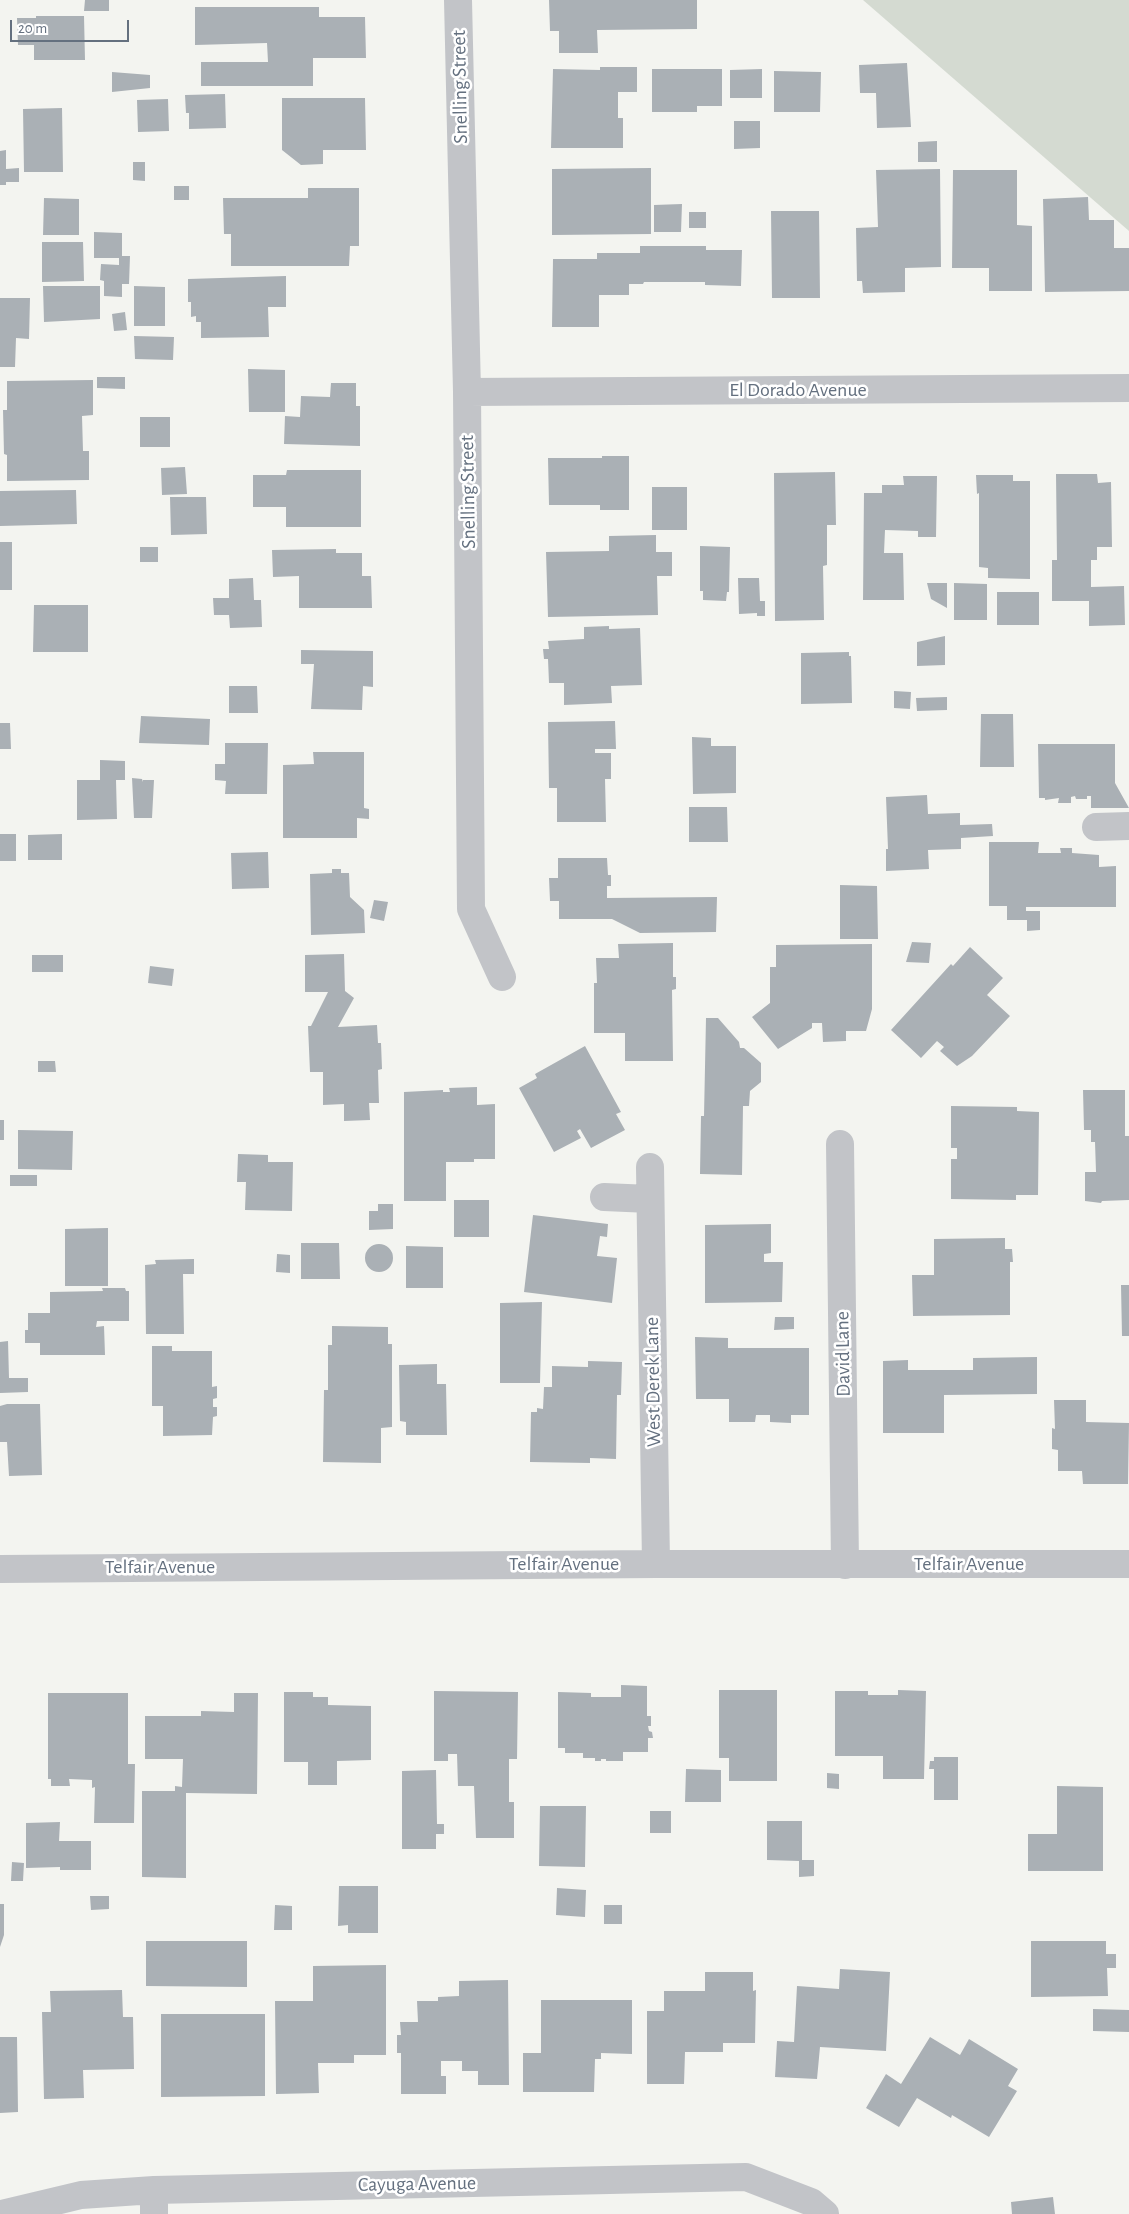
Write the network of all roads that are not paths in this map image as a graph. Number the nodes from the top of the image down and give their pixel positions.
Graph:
1 (458, 0) edge
2 (1129, 388) edge
3 (467, 392) junction
4 (1129, 826) edge
5 (1096, 827) dead end
6 (502, 977) dead end
7 (840, 1144) dead end
8 (650, 1166) dead end
9 (604, 1197) dead end
10 (650, 1199) junction
11 (656, 1564) junction
12 (1129, 1564) edge
13 (845, 1565) junction
14 (0, 1569) edge
15 (154, 2202) edge
16 (2, 2214) edge
17 (825, 2214) edge

1 - 3 street, Snelling Street
2 - 3 street, El Dorado Avenue
3 - 6 street, Snelling Street
4 - 5 street
7 - 13 street, David Lane
8 - 10 street, West Derek Lane
9 - 10 street
10 - 11 street, West Derek Lane
11 - 13 street, Telfair Avenue
11 - 14 street, Telfair Avenue
12 - 13 street, Telfair Avenue
15 - 16 street, Cayuga Avenue
15 - 17 street, Cayuga Avenue

